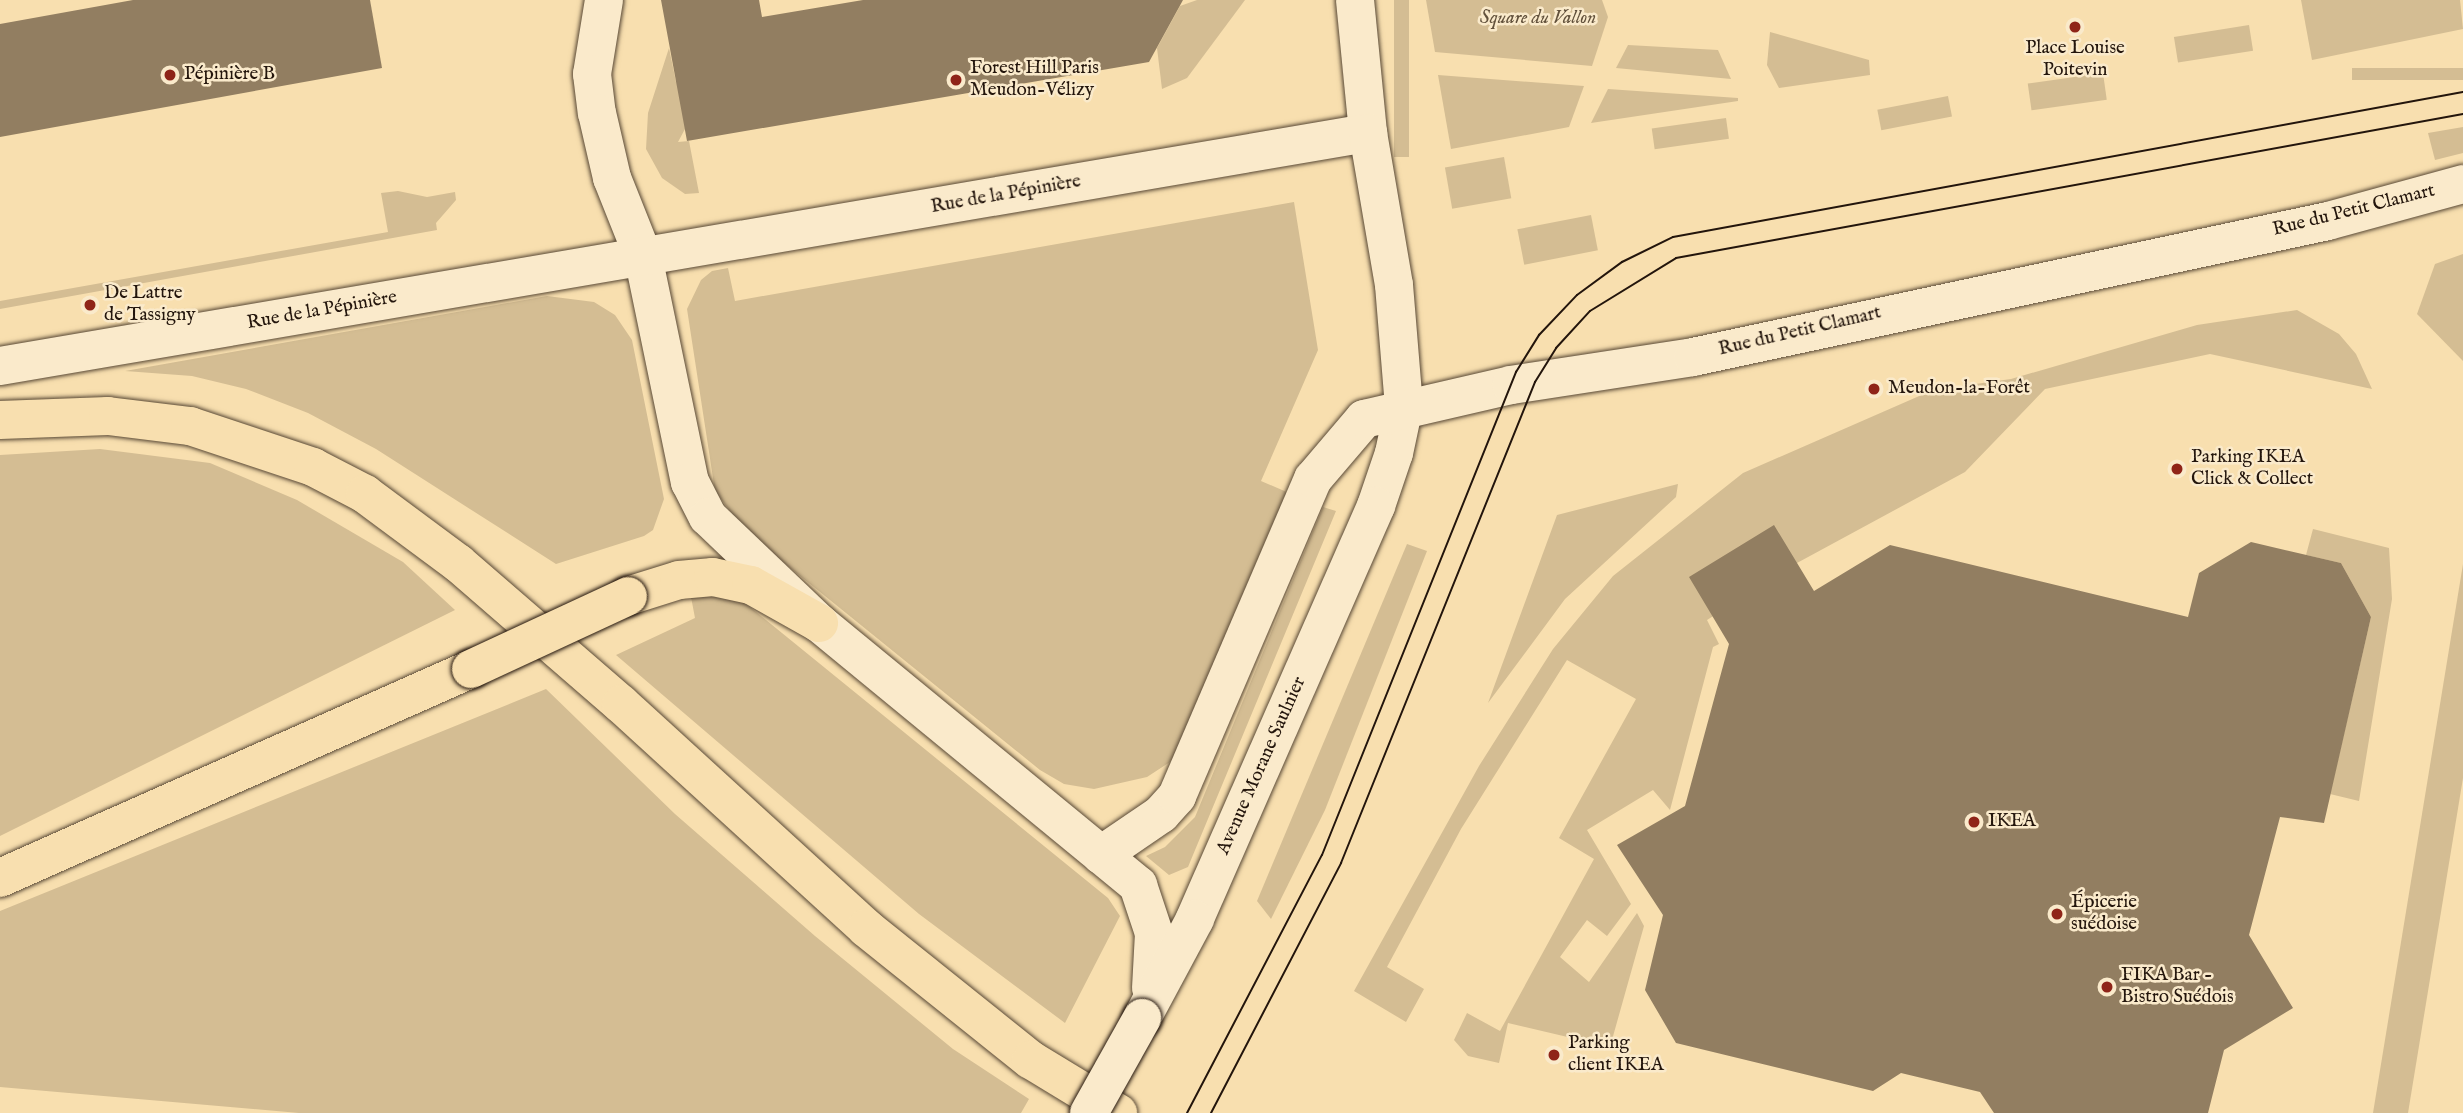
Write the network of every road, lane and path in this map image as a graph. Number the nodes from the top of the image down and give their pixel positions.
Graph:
1 (604, 0) edge
2 (1355, 0) edge
3 (1368, 133) junction
4 (2463, 184) edge
5 (643, 256) junction
6 (0, 366) edge
7 (1404, 407) junction
8 (0, 420) edge
9 (820, 623) junction
10 (1101, 855) junction
11 (0, 878) edge
12 (1142, 1018) junction
13 (1088, 1113) edge
14 (1118, 1113) edge

1 - 5 main road
2 - 3 main road
3 - 5 main road, Rue de la Pépinière
3 - 7 main road
4 - 7 main road, Rue du Petit Clamart
5 - 6 main road, Rue de la Pépinière
5 - 9 main road
7 - 10 main road, Rue du Petit Clamart
7 - 12 main road, Avenue Morane Saulnier
8 - 14 highway
9 - 10 main road
9 - 11 highway, bridge
10 - 12 main road
12 - 13 main road, Avenue Morane Saulnier, bridge

